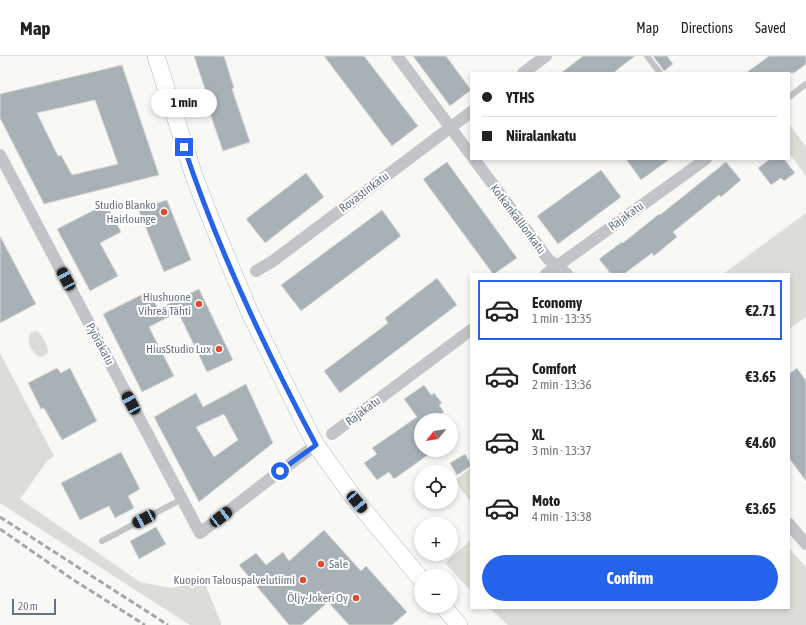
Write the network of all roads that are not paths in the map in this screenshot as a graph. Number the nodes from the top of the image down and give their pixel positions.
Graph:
1 (156, 56) edge
2 (397, 56) edge
3 (546, 56) edge
4 (647, 56) edge
5 (524, 72) edge
6 (659, 72) edge
7 (806, 84) edge
8 (790, 96) edge
9 (470, 113) edge
10 (450, 127) junction
11 (470, 154) edge
12 (0, 156) edge
13 (475, 160) edge
14 (705, 160) edge
15 (556, 266) junction
16 (256, 271) dead end
17 (547, 273) edge
18 (566, 273) edge
19 (470, 331) edge
20 (332, 434) dead end
21 (316, 445) junction
22 (182, 499) junction
23 (790, 525) edge
24 (102, 541) dead end
25 (806, 544) edge
26 (414, 571) edge
27 (449, 613) edge
28 (459, 625) edge

1 - 21 main road
2 - 10 street
3 - 5 street
4 - 6 lane
7 - 8 lane
9 - 10 street, Rovastinkatu
10 - 11 street
10 - 16 street, Rovastinkatu
12 - 22 street, Pyöräkatu
13 - 15 street, Kotkankallionkatu
14 - 15 street, Rajakatu
15 - 17 street, Rajakatu
15 - 18 street, Kotkankallionkatu
19 - 20 street, Rajakatu
21 - 22 street, Pyöräkatu
21 - 26 main road
22 - 24 lane
23 - 25 street
27 - 28 main road

